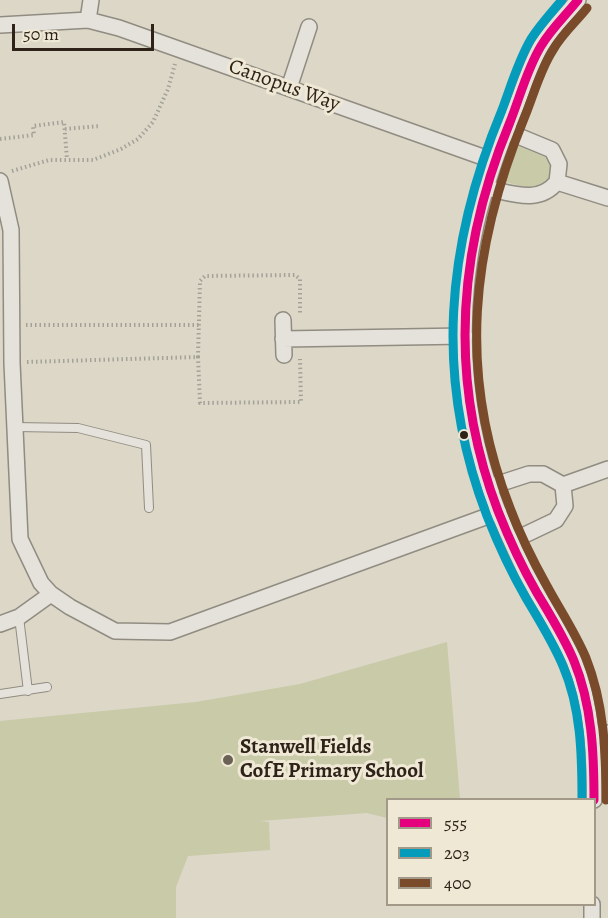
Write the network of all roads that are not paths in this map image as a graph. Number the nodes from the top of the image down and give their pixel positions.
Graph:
1 (91, 0) edge
2 (578, 0) edge
3 (88, 20) junction
4 (0, 26) edge
5 (309, 27) dead end
6 (289, 88) junction
7 (506, 132) junction
8 (494, 161) junction
9 (5, 176) edge
10 (557, 182) junction
11 (486, 188) junction
12 (608, 198) edge
13 (283, 320) dead end
14 (465, 336) junction
15 (6, 363) edge
16 (15, 427) junction
17 (608, 469) edge
18 (562, 486) junction
19 (489, 487) junction
20 (150, 508) dead end
21 (499, 512) junction
22 (512, 540) junction
23 (51, 594) junction
24 (19, 617) junction
25 (0, 624) edge
26 (47, 687) dead end
27 (28, 691) junction
28 (0, 694) edge
29 (608, 733) edge
30 (592, 736) junction
31 (594, 798) edge

1 - 3 street
2 - 7 street
3 - 4 street, Canopus Way
3 - 6 street, Canopus Way
5 - 6 street
6 - 8 street, Canopus Way
7 - 8 street
7 - 10 street
8 - 11 street
9 - 15 street
10 - 11 street
10 - 12 street
11 - 14 street
13 - 14 street
14 - 19 street
15 - 16 street
16 - 20 lane
16 - 23 street
17 - 18 street
18 - 19 street
18 - 22 street
19 - 21 street
21 - 22 street
21 - 23 street
22 - 30 street
23 - 24 street
24 - 25 street
24 - 27 lane
26 - 27 lane
27 - 28 lane
29 - 30 street
30 - 31 street

